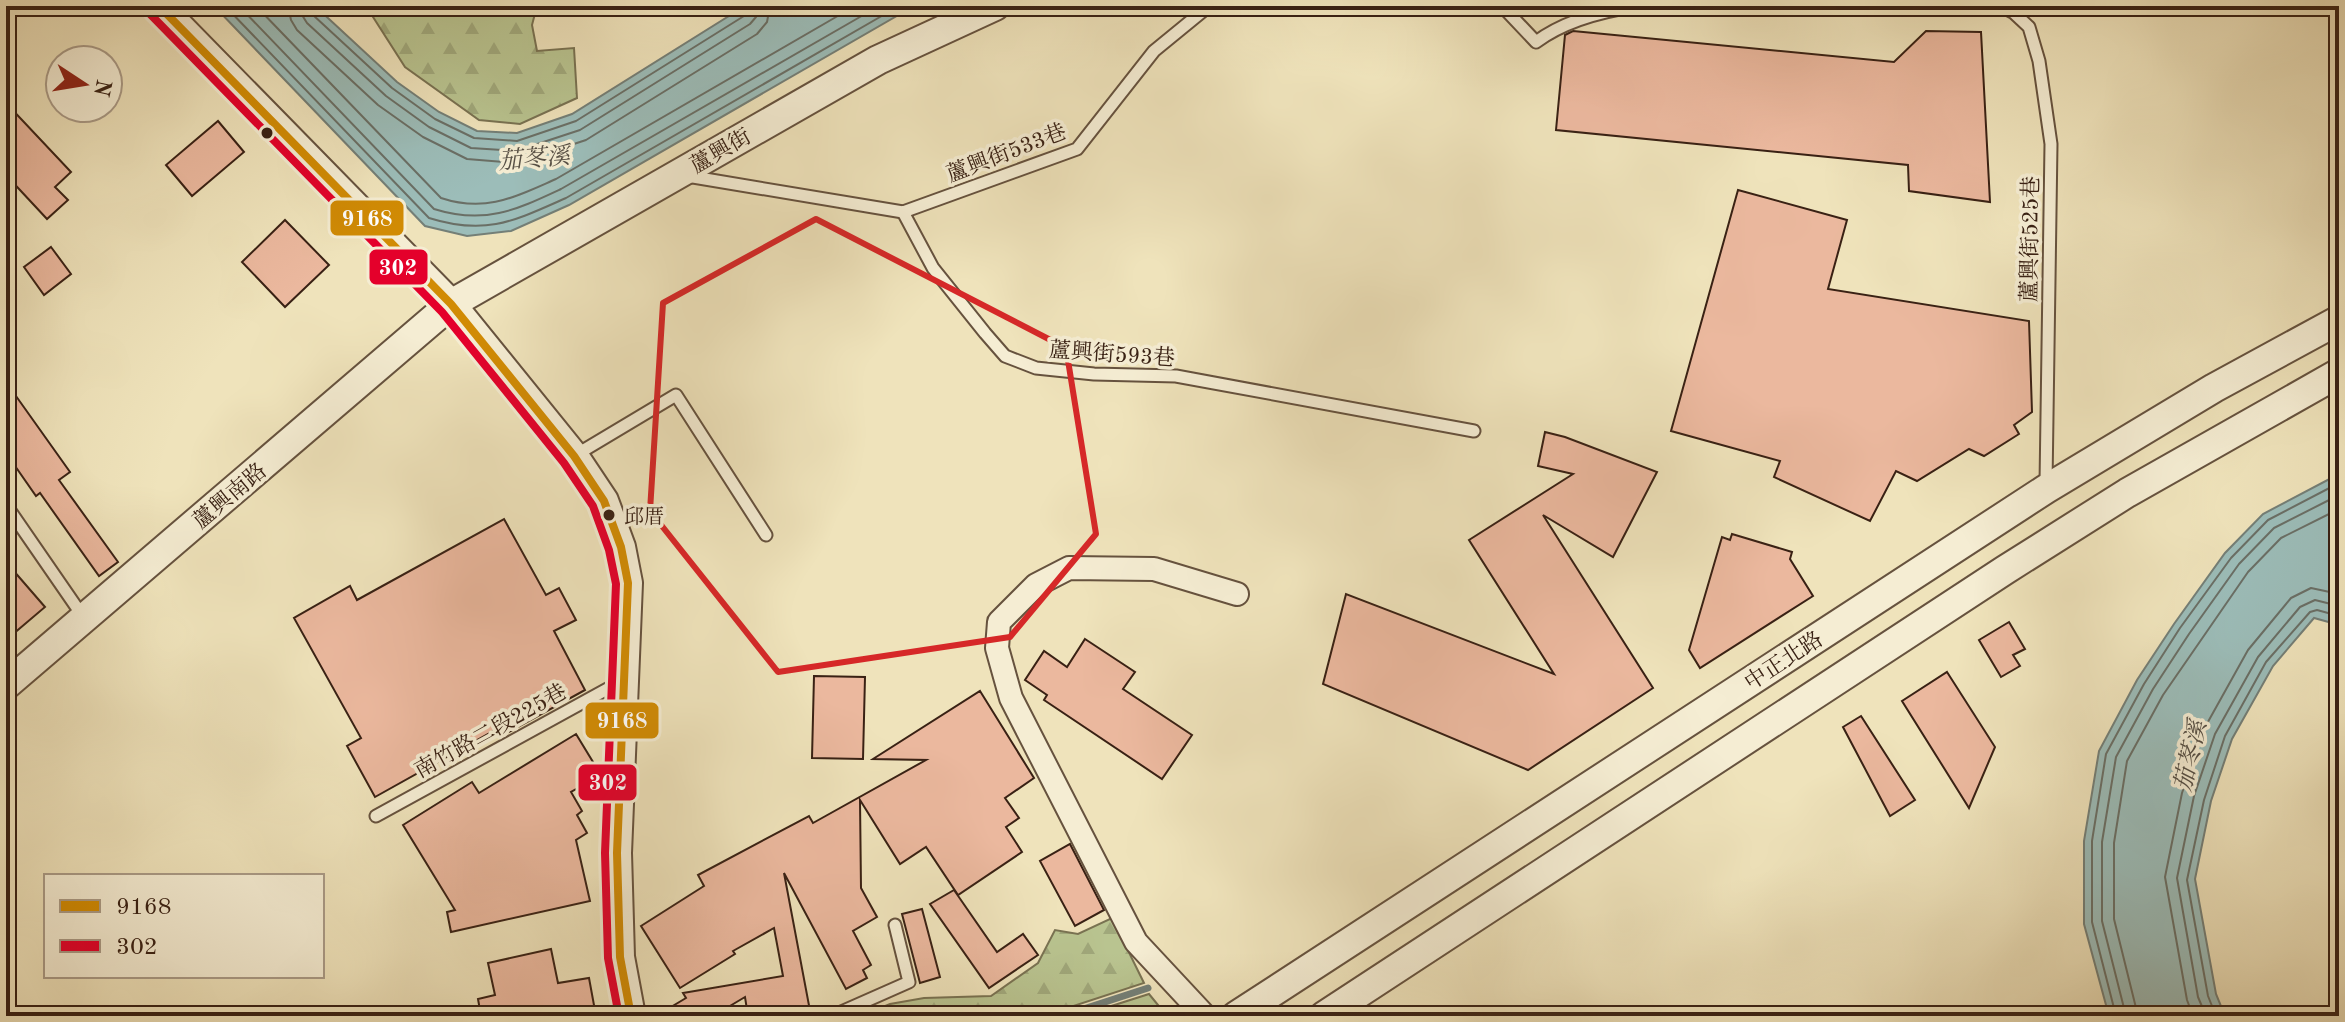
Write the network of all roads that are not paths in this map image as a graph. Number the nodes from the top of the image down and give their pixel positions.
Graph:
1 (159, 6) edge
2 (995, 6) edge
3 (1209, 6) edge
4 (1502, 6) edge
5 (1637, 6) edge
6 (2001, 6) edge
7 (678, 174) junction
8 (903, 212) junction
9 (451, 304) junction
10 (2339, 320) edge
11 (2339, 373) edge
12 (1474, 431) dead end
13 (574, 456) junction
14 (2046, 489) junction
15 (6, 505) edge
16 (766, 535) dead end
17 (1237, 594) dead end
18 (84, 618) junction
19 (624, 680) junction
20 (6, 685) edge
21 (376, 816) dead end
22 (895, 925) dead end
23 (631, 1016) edge
24 (832, 1016) edge
25 (1205, 1016) edge
26 (1236, 1016) edge
27 (1324, 1016) edge

1 - 9 street
2 - 7 street, 蘆興街
3 - 8 lane, 蘆興街533巷
4 - 5 lane
6 - 14 lane, 蘆興街525巷
7 - 8 lane
7 - 9 street, 蘆興街
8 - 12 lane, 蘆興街593巷
9 - 13 street
9 - 18 street, 蘆興南路
10 - 14 street, 中正北路
11 - 27 street
13 - 16 lane
13 - 19 street
14 - 26 street, 中正北路
15 - 18 lane
17 - 25 street
18 - 20 street, 蘆興南路
19 - 21 lane, 南竹路二段225巷
19 - 23 street
22 - 24 lane

